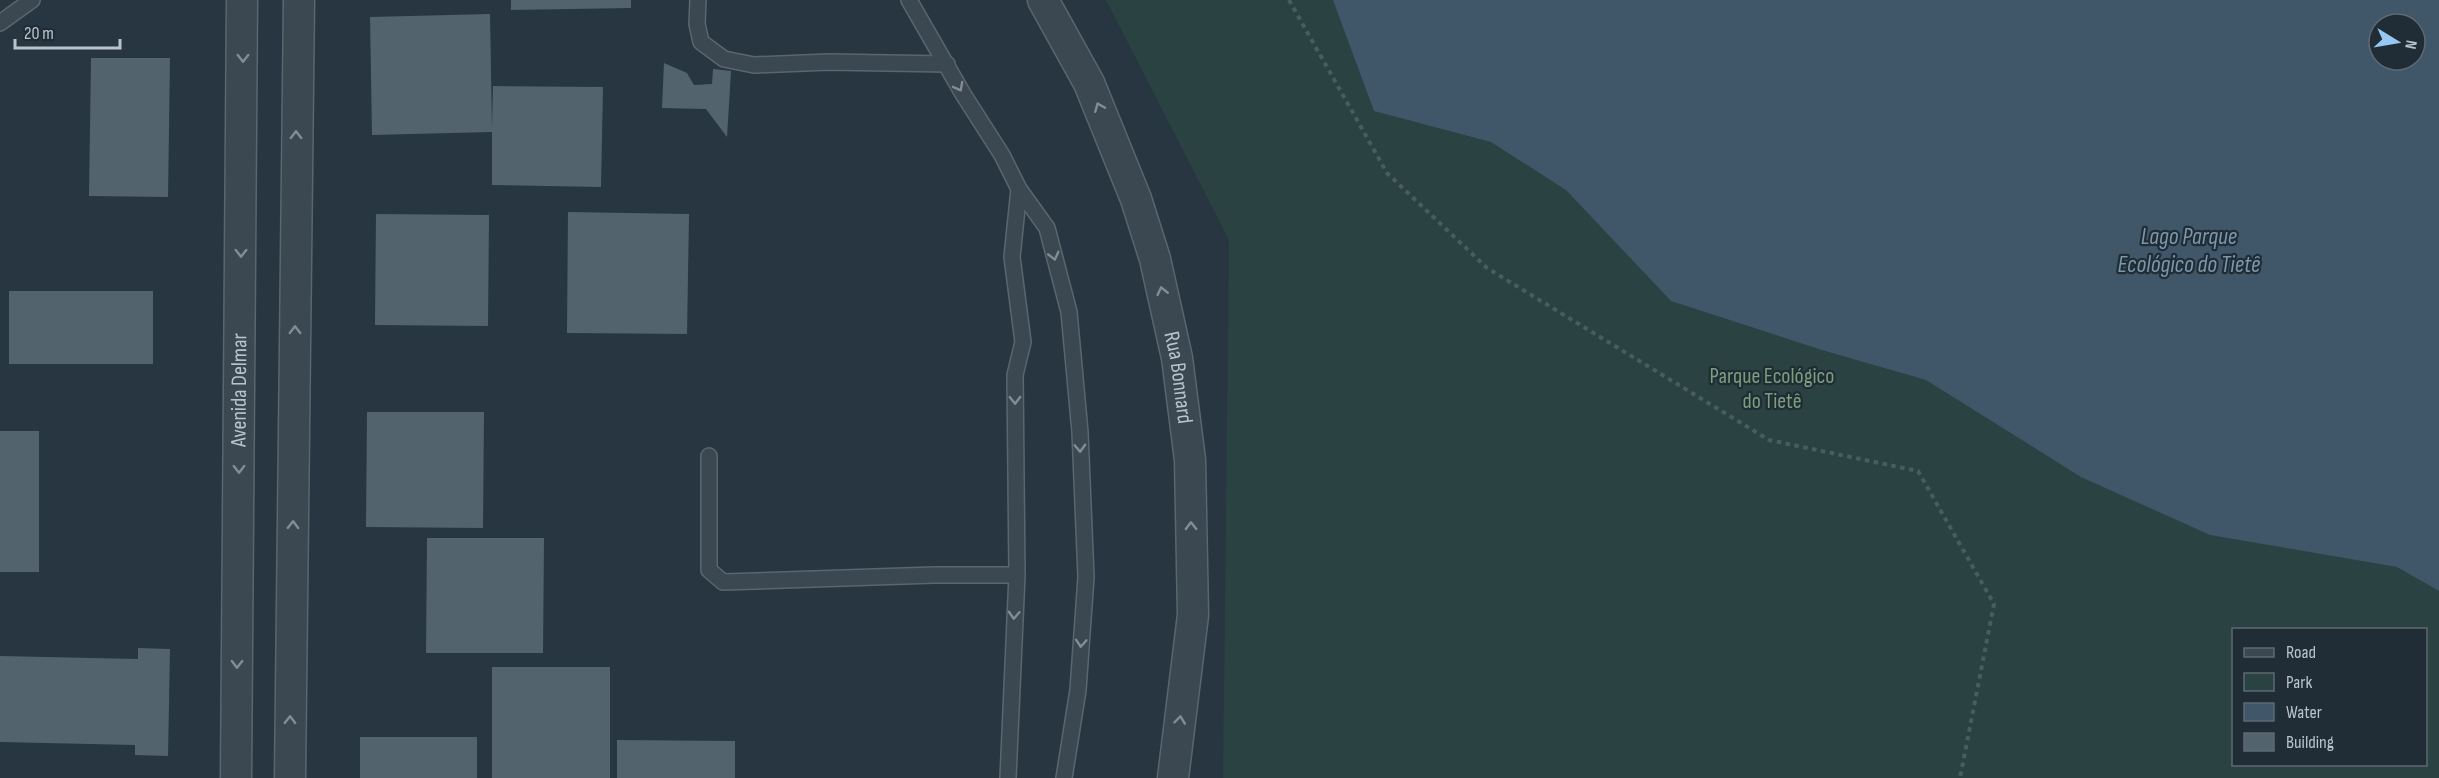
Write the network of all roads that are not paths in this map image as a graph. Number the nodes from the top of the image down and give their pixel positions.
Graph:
1 (32, 0) edge
2 (242, 0) edge
3 (299, 0) edge
4 (698, 0) edge
5 (909, 0) edge
6 (1043, 0) edge
7 (0, 23) edge
8 (947, 64) junction
9 (1019, 189) junction
10 (709, 456) dead end
11 (1017, 575) junction
12 (236, 778) edge
13 (290, 778) edge
14 (1008, 778) edge
15 (1064, 778) edge
16 (1173, 778) edge

1 - 7 lane
2 -> 12 street, Avenida Delmar
13 -> 3 street
4 - 8 lane
5 - 8 lane
16 -> 6 street, Rua Bonnard
8 -> 9 lane
9 -> 11 lane
9 -> 15 lane
10 - 11 lane
11 -> 14 lane

